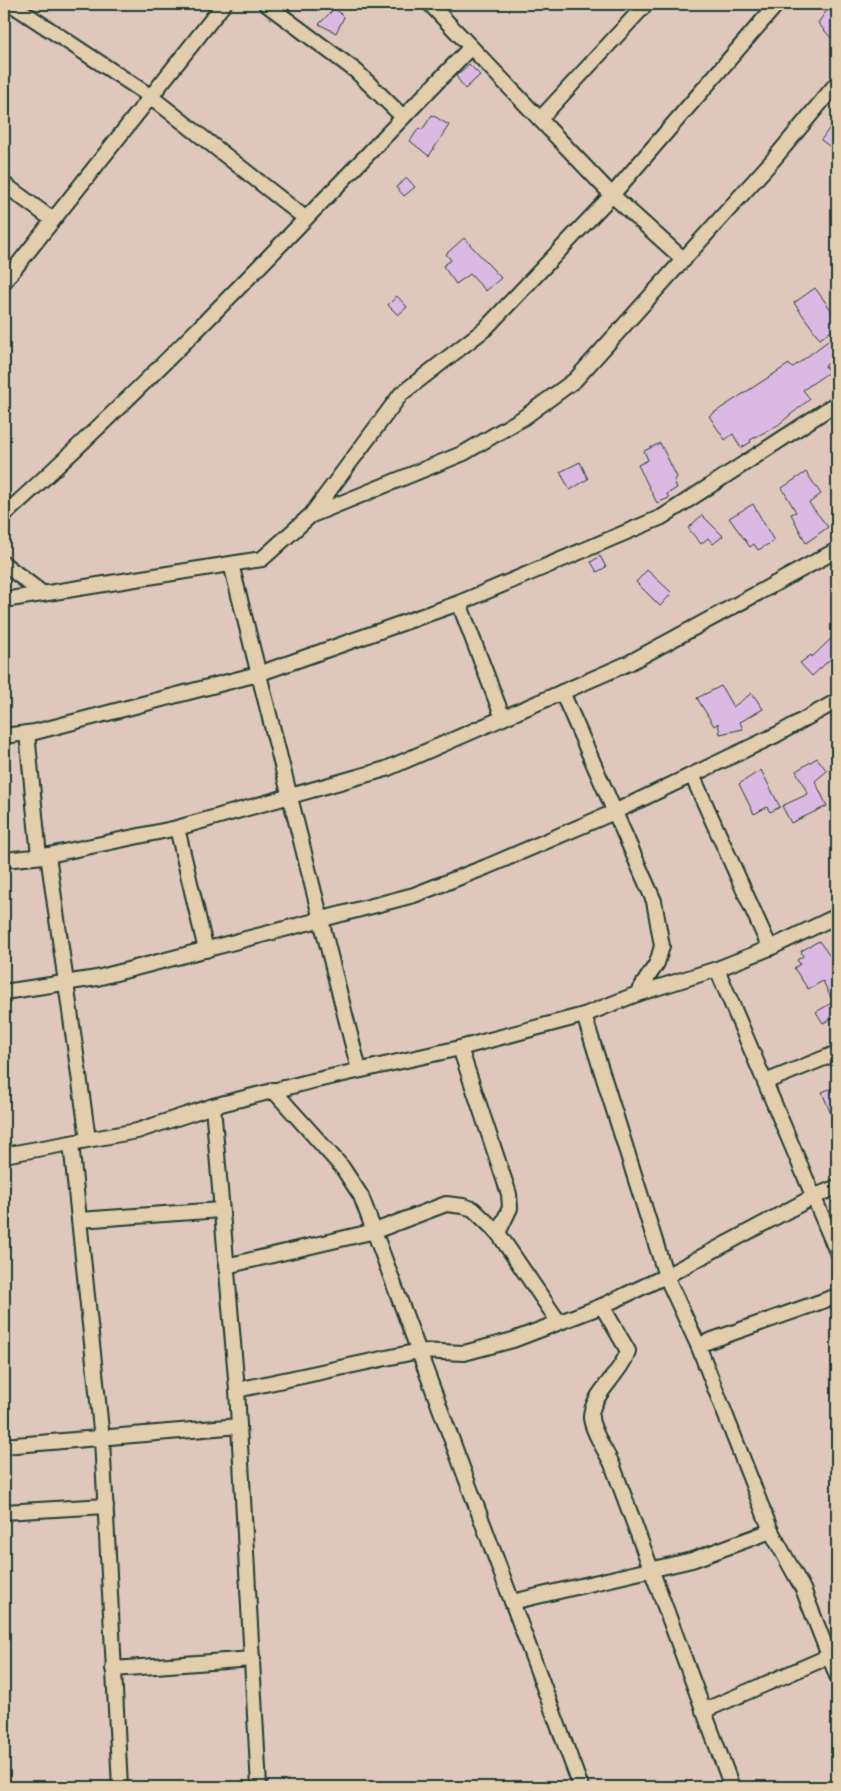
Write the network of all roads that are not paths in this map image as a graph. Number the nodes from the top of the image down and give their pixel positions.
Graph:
1 (11, 4) edge
2 (224, 4) edge
3 (266, 4) edge
4 (430, 4) edge
5 (646, 4) edge
6 (777, 4) edge
7 (470, 48) junction
8 (837, 83) edge
9 (150, 96) junction
10 (403, 117) junction
11 (540, 120) junction
12 (4, 184) edge
13 (612, 195) junction
14 (305, 218) junction
15 (53, 220) junction
16 (684, 260) junction
17 (4, 282) edge
18 (837, 403) edge
19 (4, 515) edge
20 (311, 516) junction
21 (837, 550) edge
22 (4, 564) edge
23 (231, 564) junction
24 (42, 593) junction
25 (4, 600) edge
26 (459, 603) junction
27 (258, 674) junction
28 (562, 692) junction
29 (837, 701) edge
30 (503, 718) junction
31 (27, 733) junction
32 (4, 736) edge
33 (692, 775) junction
34 (289, 796) junction
35 (614, 812) junction
36 (177, 828) junction
37 (43, 856) junction
38 (4, 860) edge
39 (837, 916) edge
40 (321, 919) junction
41 (770, 948) junction
42 (206, 950) junction
43 (717, 969) junction
44 (66, 982) junction
45 (4, 992) edge
46 (637, 994) junction
47 (584, 1015) junction
48 (460, 1048) junction
49 (837, 1053) edge
50 (359, 1070) junction
51 (765, 1082) junction
52 (273, 1090) junction
53 (212, 1106) junction
54 (88, 1139) junction
55 (71, 1143) junction
56 (4, 1155) edge
57 (837, 1187) edge
58 (813, 1196) junction
59 (221, 1210) junction
60 (79, 1220) junction
61 (375, 1231) junction
62 (498, 1233) junction
63 (837, 1252) edge
64 (226, 1266) junction
65 (666, 1276) junction
66 (837, 1296) edge
67 (602, 1306) junction
68 (558, 1321) junction
69 (698, 1345) junction
70 (419, 1351) junction
71 (237, 1390) junction
72 (239, 1426) junction
73 (102, 1439) junction
74 (4, 1446) edge
75 (106, 1506) junction
76 (4, 1512) edge
77 (771, 1531) junction
78 (650, 1569) junction
79 (512, 1602) junction
80 (834, 1654) edge
81 (253, 1659) junction
82 (113, 1669) junction
83 (837, 1676) edge
84 (703, 1711) junction
85 (120, 1787) edge
86 (259, 1787) edge
87 (581, 1787) edge
88 (732, 1787) edge

1 - 9 street
2 - 9 street
3 - 10 street
4 - 7 street
5 - 11 street
6 - 13 street
7 - 10 street
7 - 11 street
8 - 16 street
9 - 14 street
9 - 15 street
10 - 14 street
11 - 13 street
12 - 15 street
13 - 16 street
13 - 20 street
14 - 19 street
15 - 17 street
16 - 20 street
18 - 26 street
20 - 23 street
21 - 28 street
22 - 24 street
23 - 24 street
23 - 27 street
24 - 25 street
26 - 27 street
26 - 30 street
27 - 31 street
27 - 34 street
28 - 30 street
28 - 35 street
29 - 33 street
30 - 34 street
31 - 32 street
31 - 37 street
33 - 35 street
33 - 41 street
34 - 36 street
34 - 40 street
35 - 40 street
35 - 46 street
36 - 37 street
36 - 42 street
37 - 38 street
37 - 44 street
39 - 41 street
40 - 42 street
40 - 50 street
41 - 43 street
42 - 44 street
43 - 46 street
43 - 51 street
44 - 45 street
44 - 54 street
46 - 47 street
47 - 48 street
47 - 65 street
48 - 50 street
48 - 62 street
49 - 51 street
50 - 52 street
51 - 58 street
52 - 53 street
52 - 61 street
53 - 54 street
53 - 59 street
54 - 55 street
55 - 56 street
55 - 60 street
57 - 58 street
58 - 63 street
58 - 65 street
59 - 60 street
59 - 64 street
60 - 73 street
61 - 62 street
61 - 64 street
61 - 70 street
62 - 68 street
64 - 71 street
65 - 67 street
65 - 69 street
66 - 69 street
67 - 68 street
67 - 78 street
68 - 70 street
69 - 77 street
70 - 71 street
70 - 79 street
71 - 72 street
72 - 73 street
72 - 81 street
73 - 74 street
73 - 75 street
75 - 76 street
75 - 82 street
77 - 78 street
77 - 80 street
78 - 79 street
78 - 84 street
79 - 87 street
80 - 83 street
80 - 84 street
81 - 82 street
81 - 86 street
82 - 85 street
84 - 88 street

